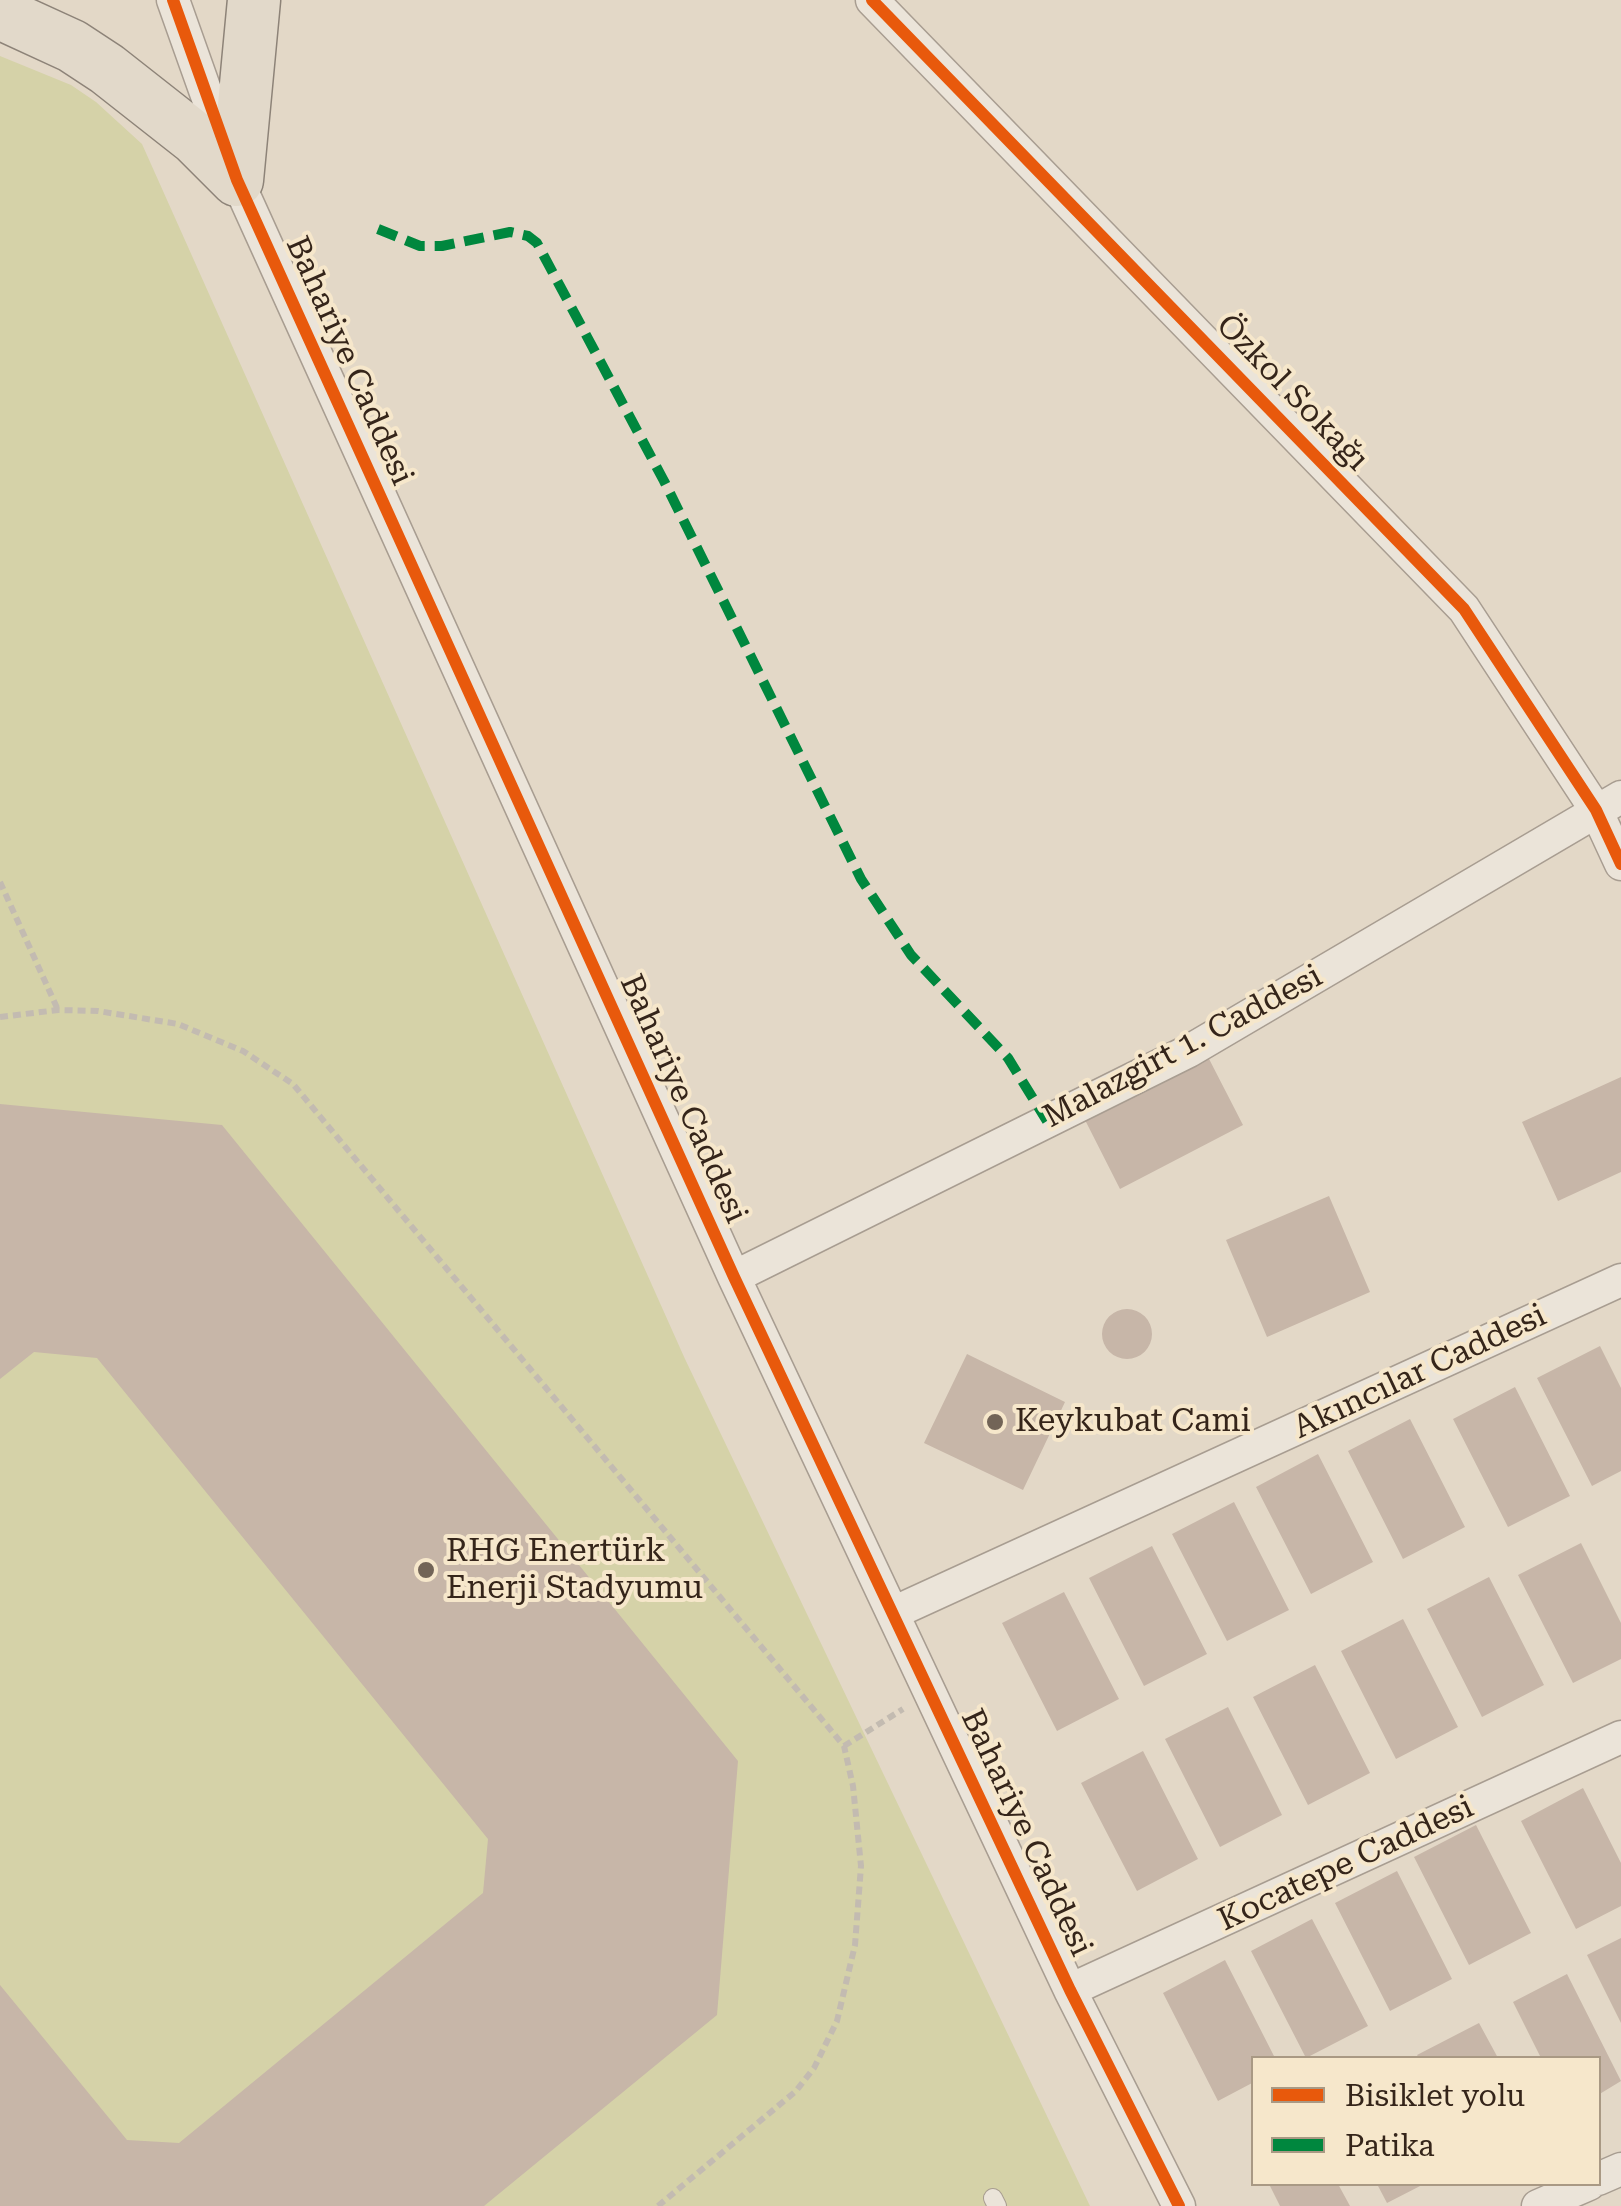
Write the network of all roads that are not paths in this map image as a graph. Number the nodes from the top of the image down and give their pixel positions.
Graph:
1 (173, 0) edge
2 (254, 0) edge
3 (872, 0) edge
4 (0, 13) edge
5 (237, 180) junction
6 (1608, 804) edge
7 (1621, 864) edge
8 (734, 1277) junction
9 (1621, 1280) edge
10 (893, 1613) junction
11 (1621, 1737) edge
12 (1070, 1990) junction
13 (1584, 2186) edge
14 (1178, 2206) edge
15 (1538, 2206) edge

1 - 5 street, Bahariye Caddesi
2 - 5 main road
3 - 6 street, Özkol Sokağı
4 - 5 main road
5 - 8 street, Bahariye Caddesi
6 - 7 street, Özkol Sokağı
6 - 8 street, Malazgirt 1. Caddesi
8 - 10 street, Bahariye Caddesi
9 - 10 street, Akıncılar Caddesi
10 - 12 street, Bahariye Caddesi
11 - 12 street, Kocatepe Caddesi
12 - 14 street, Bahariye Caddesi
13 - 15 street

